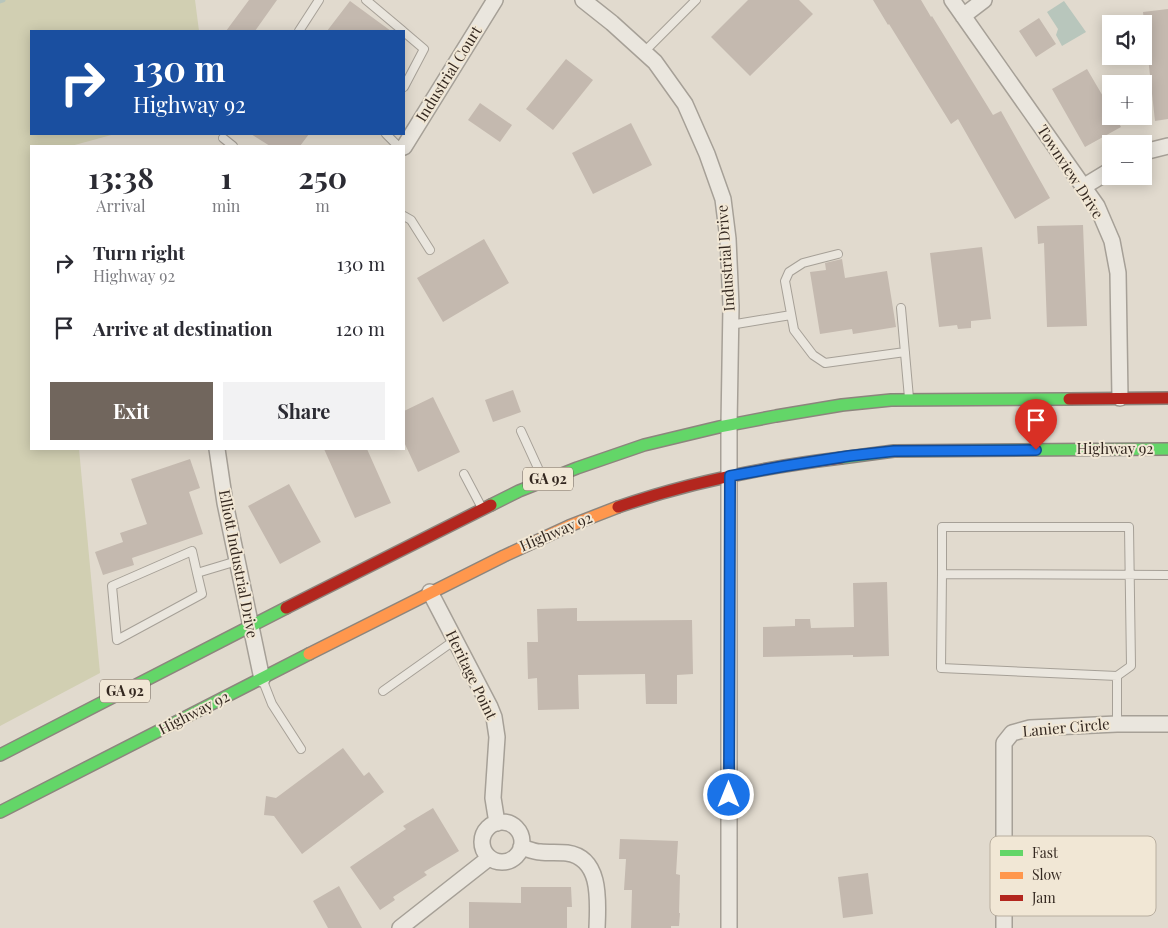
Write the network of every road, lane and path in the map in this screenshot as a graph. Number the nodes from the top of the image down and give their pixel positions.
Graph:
1 (319, 0) edge
2 (366, 0) edge
3 (495, 0) edge
4 (583, 0) edge
5 (696, 0) edge
6 (952, 0) edge
7 (984, 0) edge
8 (963, 16) junction
9 (299, 30) edge
10 (403, 30) edge
11 (405, 32) edge
12 (644, 52) junction
13 (405, 83) edge
14 (387, 135) edge
15 (223, 138) dead end
16 (232, 145) edge
17 (397, 145) edge
18 (405, 145) edge
19 (1168, 146) edge
20 (1152, 150) edge
21 (1102, 175) edge
22 (1083, 187) junction
23 (405, 217) edge
24 (430, 250) dead end
25 (838, 254) dead end
26 (901, 308) dead end
27 (791, 315) junction
28 (730, 325) junction
29 (905, 352) junction
30 (1120, 398) junction
31 (1168, 398) edge
32 (910, 400) junction
33 (729, 425) junction
34 (521, 431) dead end
35 (1168, 449) edge
36 (216, 450) edge
37 (464, 474) dead end
38 (730, 476) junction
39 (544, 481) junction
40 (483, 509) junction
41 (237, 561) junction
42 (197, 573) junction
43 (942, 574) junction
44 (1129, 575) junction
45 (1168, 575) edge
46 (430, 592) junction
47 (250, 627) junction
48 (455, 640) junction
49 (1117, 676) junction
50 (262, 679) junction
51 (384, 691) dead end
52 (1117, 724) junction
53 (1168, 724) edge
54 (301, 749) dead end
55 (0, 755) edge
56 (0, 812) edge
57 (497, 822) junction
58 (1004, 836) edge
59 (522, 847) junction
60 (489, 858) junction
61 (400, 928) edge
62 (597, 928) edge
63 (729, 928) edge

1 - 9 lane
2 - 10 lane
3 - 18 street, Industrial Court
4 - 12 street, Industrial Drive
5 - 12 lane
6 - 8 street, Townview Drive
7 - 8 street
8 - 22 street, Townview Drive
11 - 13 lane
12 - 28 street, Industrial Drive
14 - 17 lane
15 - 16 lane
19 - 20 street
21 - 22 street
22 - 30 street, Townview Drive
23 - 24 lane
25 - 27 lane
26 - 29 lane
27 - 28 lane
27 - 29 lane
28 - 33 street, Industrial Drive
29 - 32 lane
30 - 31 main road, GA 92
30 - 32 main road, GA 92
32 - 33 main road, GA 92
33 - 38 street, Industrial Drive
33 - 39 main road, GA 92
34 - 39 lane
35 - 38 main road, Highway 92
36 - 41 street, Elliott Industrial Drive
37 - 40 lane
38 - 46 main road, Highway 92
38 - 63 street, Industrial Drive
39 - 40 main road, GA 92
40 - 47 main road, GA 92
41 - 42 lane
41 - 47 street, Elliott Industrial Drive
42 - 42 lane
43 - 44 lane
43 - 44 lane
43 - 49 lane
44 - 45 lane
44 - 49 lane
46 - 48 street, Heritage Point
46 - 50 main road, Highway 92
47 - 50 street, Elliott Industrial Drive
47 - 55 main road, GA 92
48 - 51 lane
48 - 57 street, Heritage Point
49 - 52 lane
50 - 54 lane
50 - 56 main road, Highway 92
52 - 53 street, Lanier Circle
52 - 58 street, Lanier Circle
57 - 59 street
57 - 60 street
59 - 60 street
59 - 62 street
60 - 61 street

